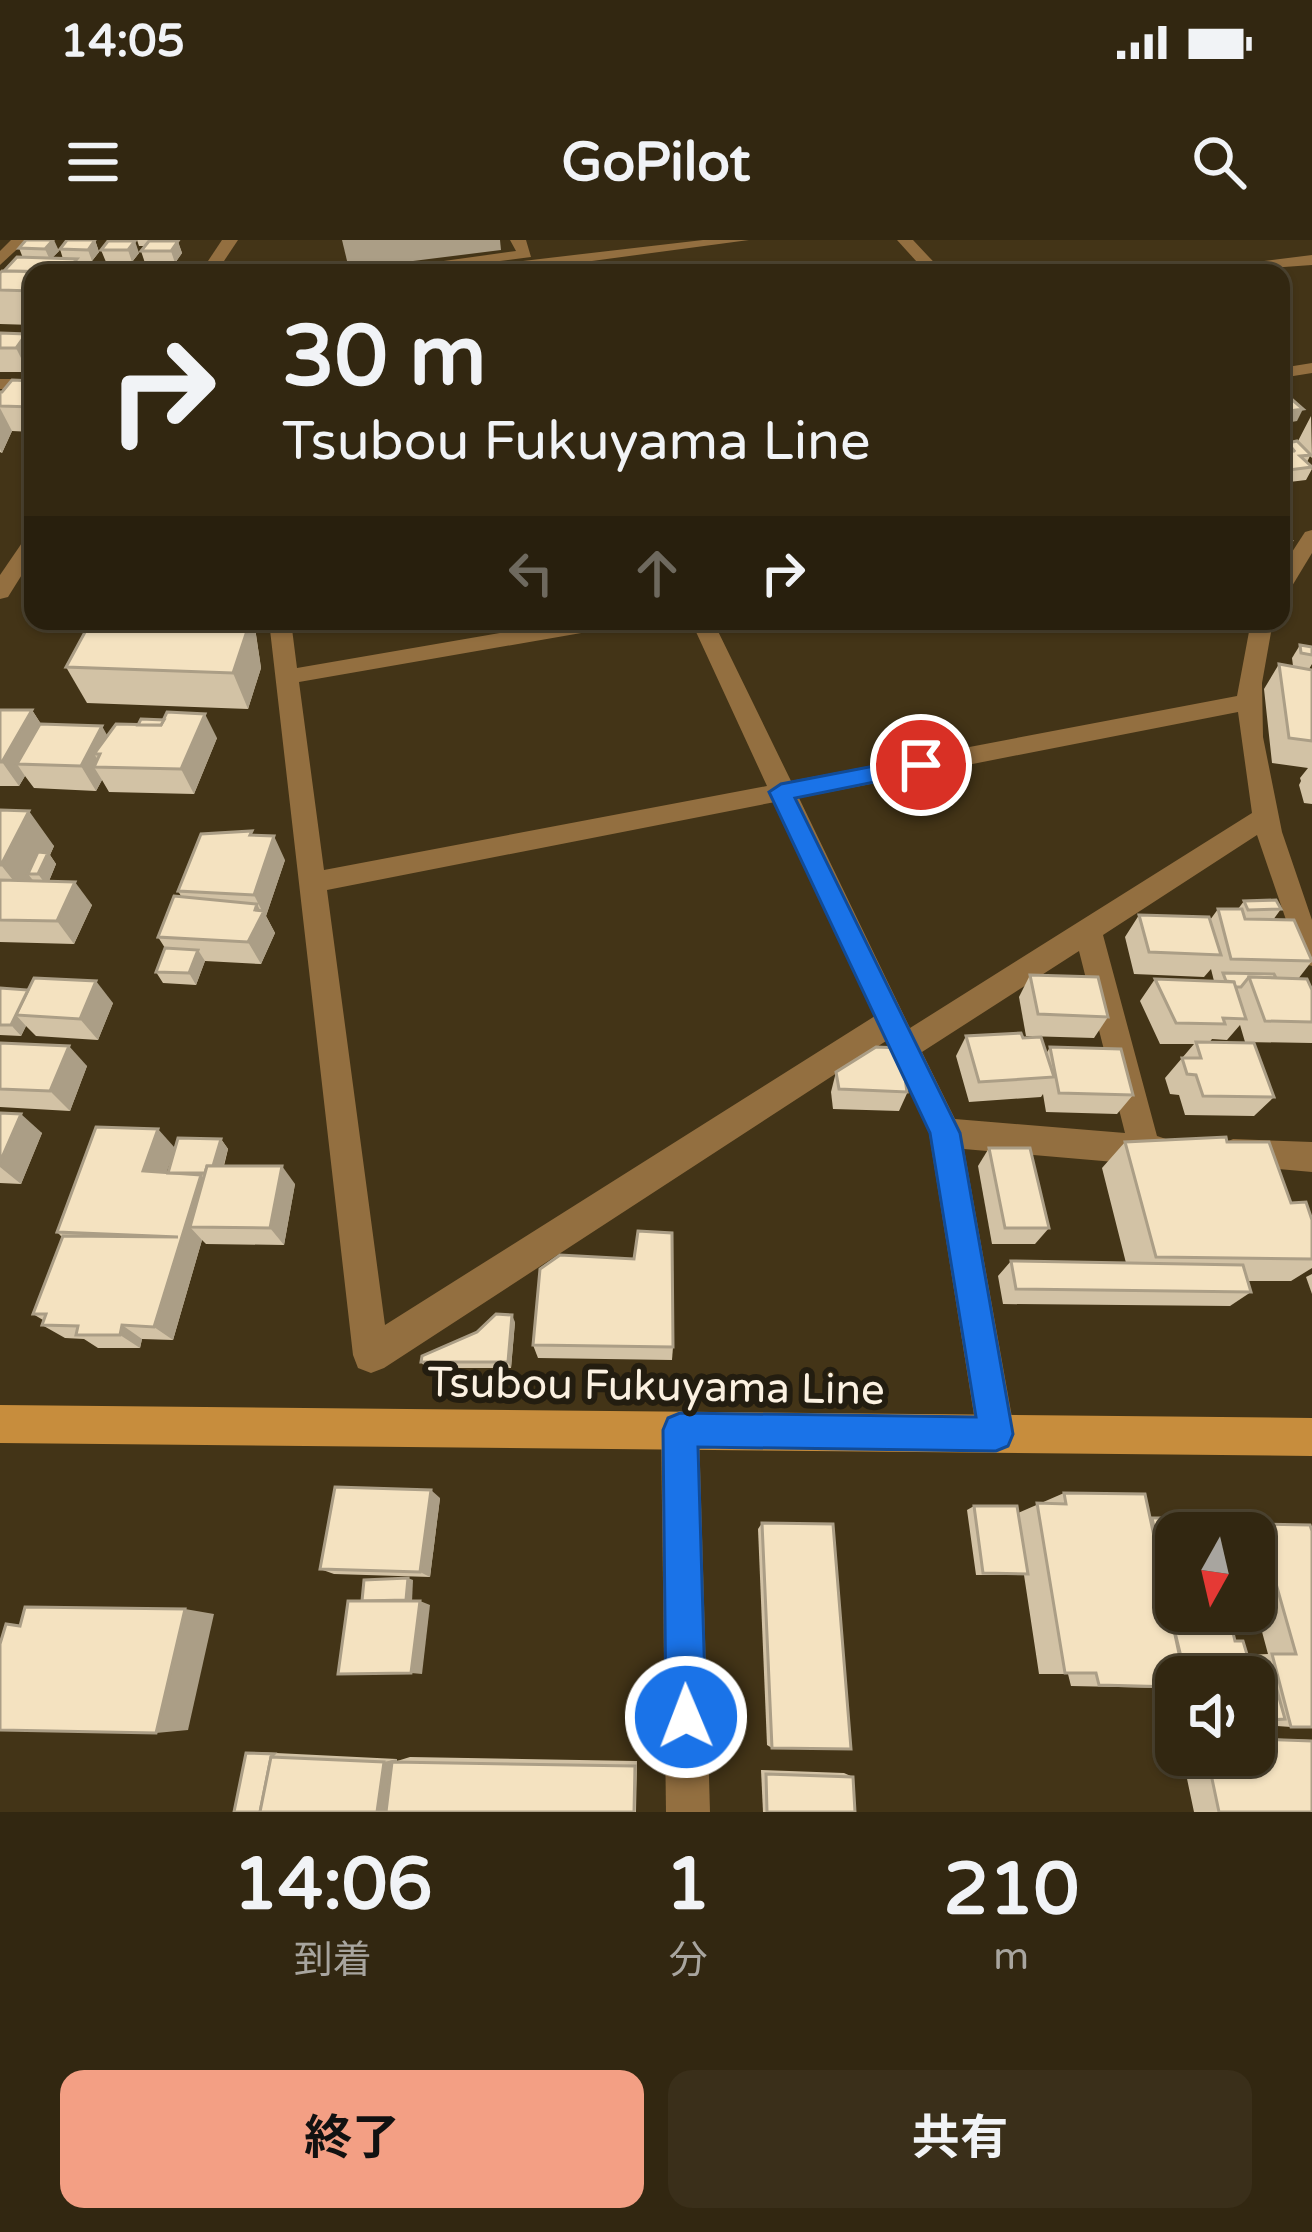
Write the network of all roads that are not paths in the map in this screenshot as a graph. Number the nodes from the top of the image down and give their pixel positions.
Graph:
1 (19, 240) edge
2 (741, 240) edge
3 (905, 240) edge
4 (528, 258) edge
5 (0, 260) edge
6 (1312, 260) edge
7 (463, 264) edge
8 (928, 264) edge
9 (1280, 264) edge
10 (1312, 536) edge
11 (24, 555) edge
12 (1290, 571) edge
13 (0, 592) edge
14 (281, 630) edge
15 (558, 630) edge
16 (706, 630) edge
17 (1261, 630) edge
18 (287, 677) junction
19 (1249, 702) junction
20 (781, 792) junction
21 (1265, 817) junction
22 (314, 882) junction
23 (1088, 932) junction
24 (1312, 955) edge
25 (899, 1034) junction
26 (945, 1133) junction
27 (1145, 1150) junction
28 (1312, 1157) edge
29 (0, 1424) edge
30 (680, 1430) junction
31 (996, 1434) junction
32 (1312, 1437) edge
33 (688, 1812) edge

1 - 5 street
2 - 4 street
3 - 8 street
4 - 7 street
6 - 9 street
10 - 12 street
11 - 13 street
14 - 18 street
15 - 18 street
16 - 20 street
17 - 19 street
18 - 22 street
19 - 20 street
19 - 21 street
20 - 22 street
20 - 25 street
21 - 23 street
21 - 24 street
22 - 25 street
23 - 25 street
23 - 27 street
25 - 26 street
26 - 27 street
26 - 31 street
27 - 28 street
29 - 30 main road, Tsubou Fukuyama Line
30 - 31 main road, Tsubou Fukuyama Line
30 - 33 street
31 - 32 main road, Tsubou Fukuyama Line

